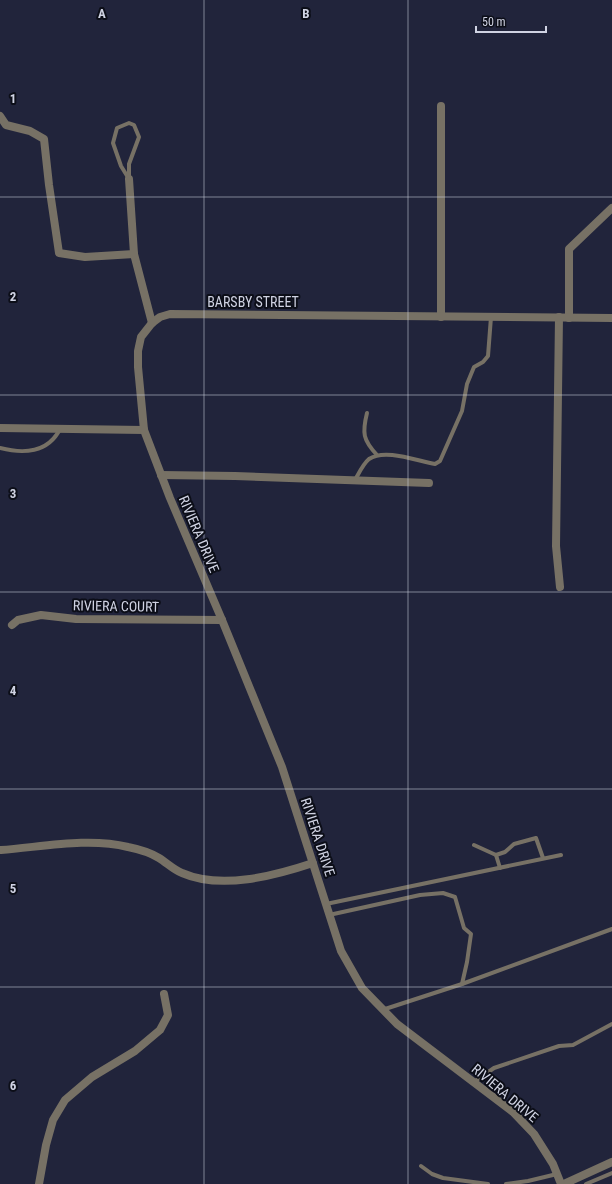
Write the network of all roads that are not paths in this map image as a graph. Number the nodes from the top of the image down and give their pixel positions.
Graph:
1 (441, 106) dead end
2 (0, 116) edge
3 (129, 179) junction
4 (612, 208) edge
5 (134, 254) junction
6 (441, 317) junction
7 (491, 317) junction
8 (558, 317) junction
9 (568, 318) junction
10 (612, 318) edge
11 (152, 323) junction
12 (366, 414) dead end
13 (0, 428) edge
14 (60, 429) junction
15 (144, 430) junction
16 (0, 448) edge
17 (377, 455) junction
18 (161, 475) junction
19 (354, 480) junction
20 (429, 482) dead end
21 (560, 587) dead end
22 (222, 620) junction
23 (12, 625) dead end
24 (474, 845) dead end
25 (1, 850) dead end
26 (496, 855) junction
27 (561, 855) dead end
28 (543, 858) junction
29 (312, 863) junction
30 (500, 868) junction
31 (326, 904) junction
32 (329, 915) junction
33 (612, 929) edge
34 (462, 984) junction
35 (164, 994) dead end
36 (382, 1010) junction
37 (612, 1024) edge
38 (473, 1083) junction
39 (612, 1162) edge
40 (421, 1166) dead end
41 (612, 1173) edge
42 (557, 1174) junction
43 (39, 1184) edge
44 (488, 1184) edge
45 (506, 1184) edge
46 (561, 1184) edge
47 (564, 1184) edge
48 (586, 1184) edge

1 - 6 street
2 - 5 street
3 - 3 lane
3 - 5 street
4 - 9 street
5 - 11 street
6 - 7 street, BARSBY STREET
6 - 11 street, BARSBY STREET
7 - 8 street, BARSBY STREET
7 - 17 lane
8 - 9 street, BARSBY STREET
8 - 21 street
9 - 10 street, BARSBY STREET
11 - 15 street
12 - 17 lane
13 - 14 street
14 - 15 street
14 - 16 lane
15 - 18 street, RIVIERA DRIVE
17 - 19 lane
18 - 19 street
18 - 22 street, RIVIERA DRIVE
19 - 20 street
22 - 23 street, RIVIERA COURT
22 - 29 street, RIVIERA DRIVE
24 - 26 lane
25 - 29 street
26 - 28 lane
26 - 30 lane
27 - 28 lane
28 - 30 lane
29 - 31 street, RIVIERA DRIVE
30 - 31 lane
31 - 32 street, RIVIERA DRIVE
32 - 34 lane
32 - 36 street, RIVIERA DRIVE
33 - 34 lane
34 - 36 lane
35 - 43 street
36 - 38 street, RIVIERA DRIVE
37 - 38 lane
38 - 42 street, RIVIERA DRIVE
39 - 47 street
40 - 44 lane
41 - 48 lane
42 - 45 lane
42 - 46 street, RIVIERA DRIVE

